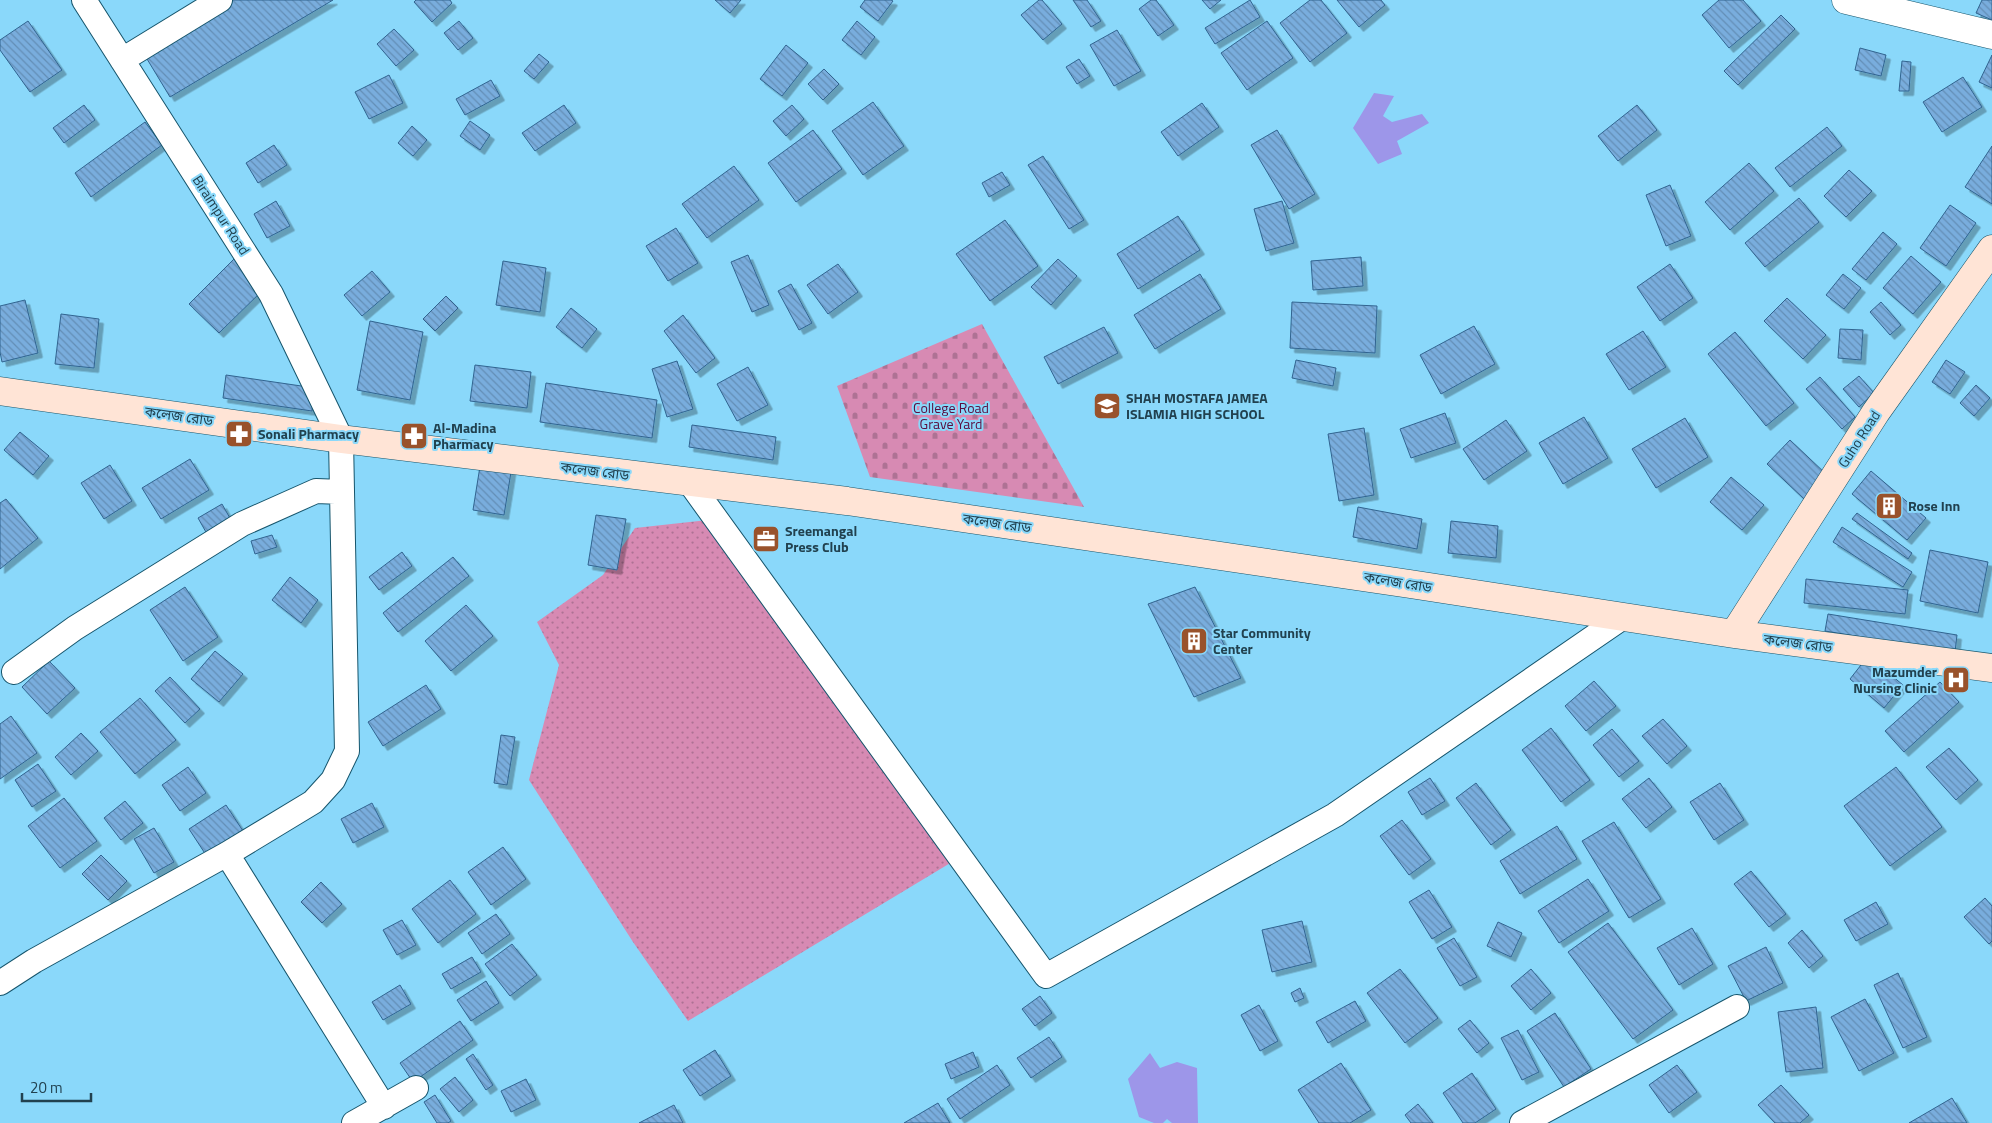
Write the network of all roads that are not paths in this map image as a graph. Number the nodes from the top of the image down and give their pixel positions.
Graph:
1 (84, 0) edge
2 (220, 0) edge
3 (1846, 0) edge
4 (1992, 35) edge
5 (122, 60) junction
6 (1992, 249) edge
7 (0, 391) edge
8 (341, 439) junction
9 (690, 483) junction
10 (342, 492) junction
11 (1623, 617) junction
12 (1734, 634) junction
13 (1992, 668) edge
14 (14, 672) dead end
15 (227, 854) junction
16 (0, 983) edge
17 (1737, 1007) dead end
18 (416, 1088) dead end
19 (384, 1107) junction
20 (354, 1123) edge
21 (1522, 1123) edge

1 - 5 street, Biraimpur Road
2 - 5 street
3 - 4 street
5 - 8 street, Biraimpur Road
6 - 12 main road, Guho Road
7 - 8 main road, কলেজ রোড
8 - 9 main road, কলেজ রোড
8 - 10 street
9 - 11 main road, কলেজ রোড
9 - 11 street
10 - 14 street
10 - 15 street
11 - 12 main road, কলেজ রোড
12 - 13 main road, কলেজ রোড
15 - 16 street
15 - 19 street
17 - 21 street
18 - 19 street
19 - 20 street

